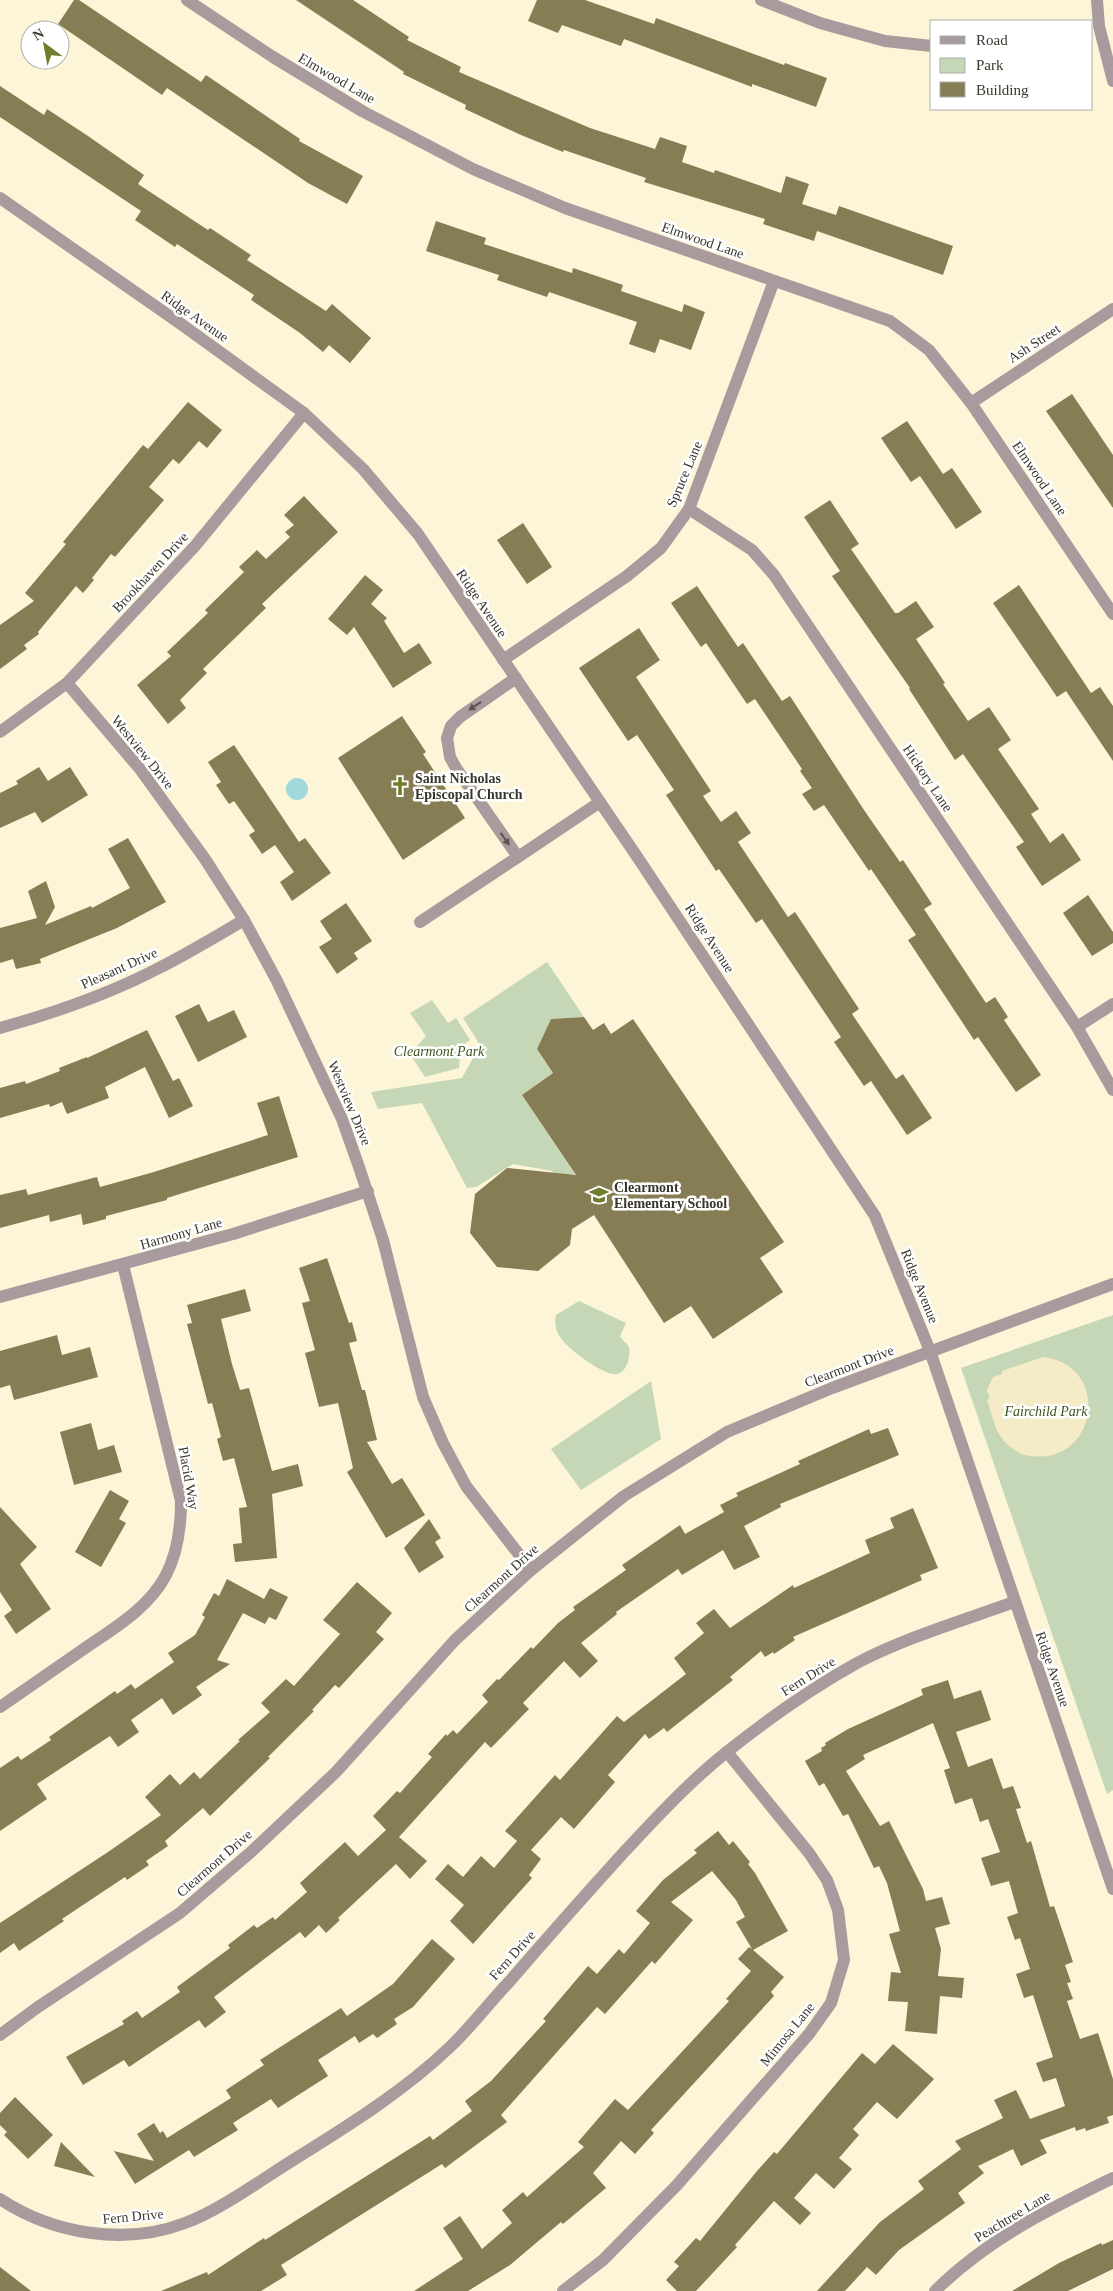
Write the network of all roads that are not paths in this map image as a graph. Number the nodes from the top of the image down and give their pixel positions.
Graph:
1 (187, 0) edge
2 (761, 0) edge
3 (1097, 0) edge
4 (1095, 26) edge
5 (930, 46) edge
6 (1113, 81) edge
7 (0, 198) edge
8 (774, 281) junction
9 (1113, 309) edge
10 (971, 403) junction
11 (304, 413) junction
12 (689, 509) junction
13 (1113, 614) edge
14 (503, 660) junction
15 (516, 678) junction
16 (67, 683) junction
17 (0, 732) edge
18 (600, 802) junction
19 (518, 857) junction
20 (244, 920) junction
21 (420, 922) dead end
22 (1113, 1004) edge
23 (1077, 1027) junction
24 (0, 1028) edge
25 (1113, 1090) edge
26 (368, 1191) junction
27 (123, 1265) junction
28 (1113, 1284) edge
29 (0, 1297) edge
30 (930, 1351) junction
31 (531, 1570) junction
32 (1014, 1602) junction
33 (0, 1707) edge
34 (727, 1752) junction
35 (1113, 1889) edge
36 (0, 2035) edge
37 (1113, 2178) edge
38 (0, 2199) edge
39 (563, 2291) edge
40 (935, 2291) edge

1 - 8 street, Elmwood Lane
2 - 5 street
3 - 4 street
4 - 6 street
7 - 11 street, Ridge Avenue
8 - 10 street, Elmwood Lane
8 - 12 street, Spruce Lane
9 - 10 street, Ash Street
10 - 13 street, Elmwood Lane
11 - 14 street, Ridge Avenue
11 - 16 street, Brookhaven Drive
12 - 14 street, Spruce Lane
12 - 23 street, Hickory Lane
14 - 15 street, Ridge Avenue
15 - 18 street, Ridge Avenue
15 -> 19 street
16 - 17 street, Brookhaven Drive
16 - 20 street, Westview Drive
18 - 19 street
18 - 30 street, Ridge Avenue
19 - 21 street
20 - 24 street, Pleasant Drive
20 - 26 street, Westview Drive
22 - 23 street
23 - 25 street, Hickory Lane
26 - 27 street, Harmony Lane
26 - 31 street, Westview Drive
27 - 29 street, Harmony Lane
27 - 33 street, Placid Way
28 - 30 street, Clearmont Drive
30 - 31 street, Clearmont Drive
30 - 32 street, Ridge Avenue
31 - 36 street, Clearmont Drive
32 - 34 street, Fern Drive
32 - 35 street, Ridge Avenue
34 - 38 street, Fern Drive
34 - 39 street, Mimosa Lane
37 - 40 street, Peachtree Lane

